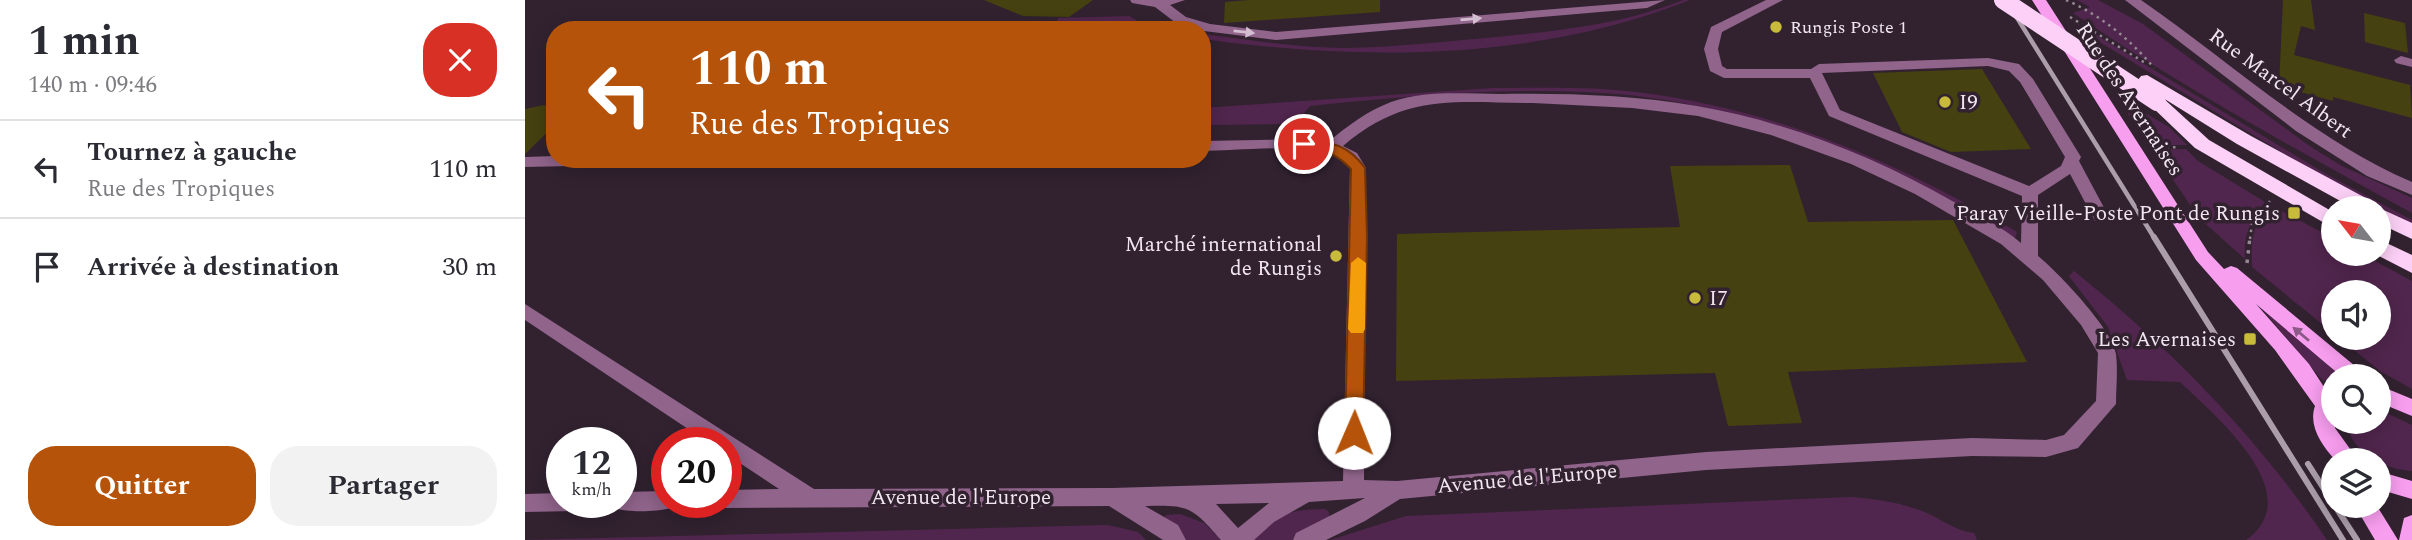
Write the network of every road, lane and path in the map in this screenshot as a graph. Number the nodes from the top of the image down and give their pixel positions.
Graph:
1 (1137, 0) edge
2 (1178, 0) edge
3 (1658, 0) edge
4 (1776, 0) edge
5 (2003, 0) edge
6 (2027, 0) edge
7 (2039, 0) edge
8 (2066, 0) edge
9 (2132, 0) edge
10 (1159, 3) junction
11 (2068, 16) dead end
12 (1184, 21) edge
13 (1211, 28) edge
14 (2150, 71) junction
15 (1815, 73) junction
16 (2157, 102) junction
17 (1211, 146) edge
18 (1332, 147) junction
19 (2185, 147) dead end
20 (2147, 148) dead end
21 (546, 152) edge
22 (2070, 161) junction
23 (546, 162) edge
24 (526, 163) edge
25 (2412, 189) edge
26 (2030, 193) junction
27 (2346, 196) edge
28 (2321, 199) edge
29 (2267, 202) dead end
30 (2321, 214) edge
31 (2101, 217) dead end
32 (2391, 221) edge
33 (2183, 223) junction
34 (2412, 232) edge
35 (2391, 238) edge
36 (2412, 250) edge
37 (2391, 253) edge
38 (2029, 258) junction
39 (2247, 263) dead end
40 (2412, 265) edge
41 (525, 311) edge
42 (2339, 364) edge
43 (2321, 391) edge
44 (2391, 399) edge
45 (2412, 408) edge
46 (702, 427) edge
47 (742, 454) edge
48 (2391, 484) edge
49 (1353, 489) junction
50 (1397, 490) junction
51 (2412, 491) edge
52 (1305, 493) junction
53 (1184, 496) junction
54 (808, 497) junction
55 (1112, 497) junction
56 (742, 499) edge
57 (525, 503) edge
58 (546, 503) edge
59 (2373, 518) edge
60 (2412, 525) edge
61 (1175, 540) edge
62 (1237, 540) edge
63 (1304, 540) edge
64 (2387, 540) edge
65 (2410, 540) edge

1 - 10 street
2 - 10 street
13 -> 3 street
4 - 15 street
5 - 16 highway, bridge
6 - 14 highway
7 - 33 main road, Rue des Avernaises
8 - 14 path
9 - 25 street, Rue Marcel Albert
10 -> 12 street
11 - 14 path
14 - 27 highway
15 - 22 street
15 - 26 street
16 - 28 highway
16 - 30 highway
17 - 18 street
18 - 38 street, Avenue de l'Europe
18 - 49 street
19 - 20 path
21 - 24 street
22 - 26 street
22 - 31 street
23 - 24 street
26 - 38 street
29 - 39 path
32 - 34 highway
42 -> 33 main road, Rue des Avernaises
33 - 43 main road, Rue des Avernaises
35 - 36 highway
37 - 40 highway
38 - 50 street, Avenue de l'Europe
41 - 46 street
44 - 45 main road
47 - 54 street
48 - 51 main road
49 - 50 street, Avenue de l'Europe
49 - 52 street, Avenue de l'Europe
50 - 63 street
52 - 53 street, Avenue de l'Europe
52 - 62 street
53 - 55 street, Avenue de l'Europe
53 - 62 street
54 - 55 street, Avenue de l'Europe
54 - 56 street, Avenue de l'Europe
55 - 61 street
57 - 58 street
59 - 64 main road
60 - 65 main road

